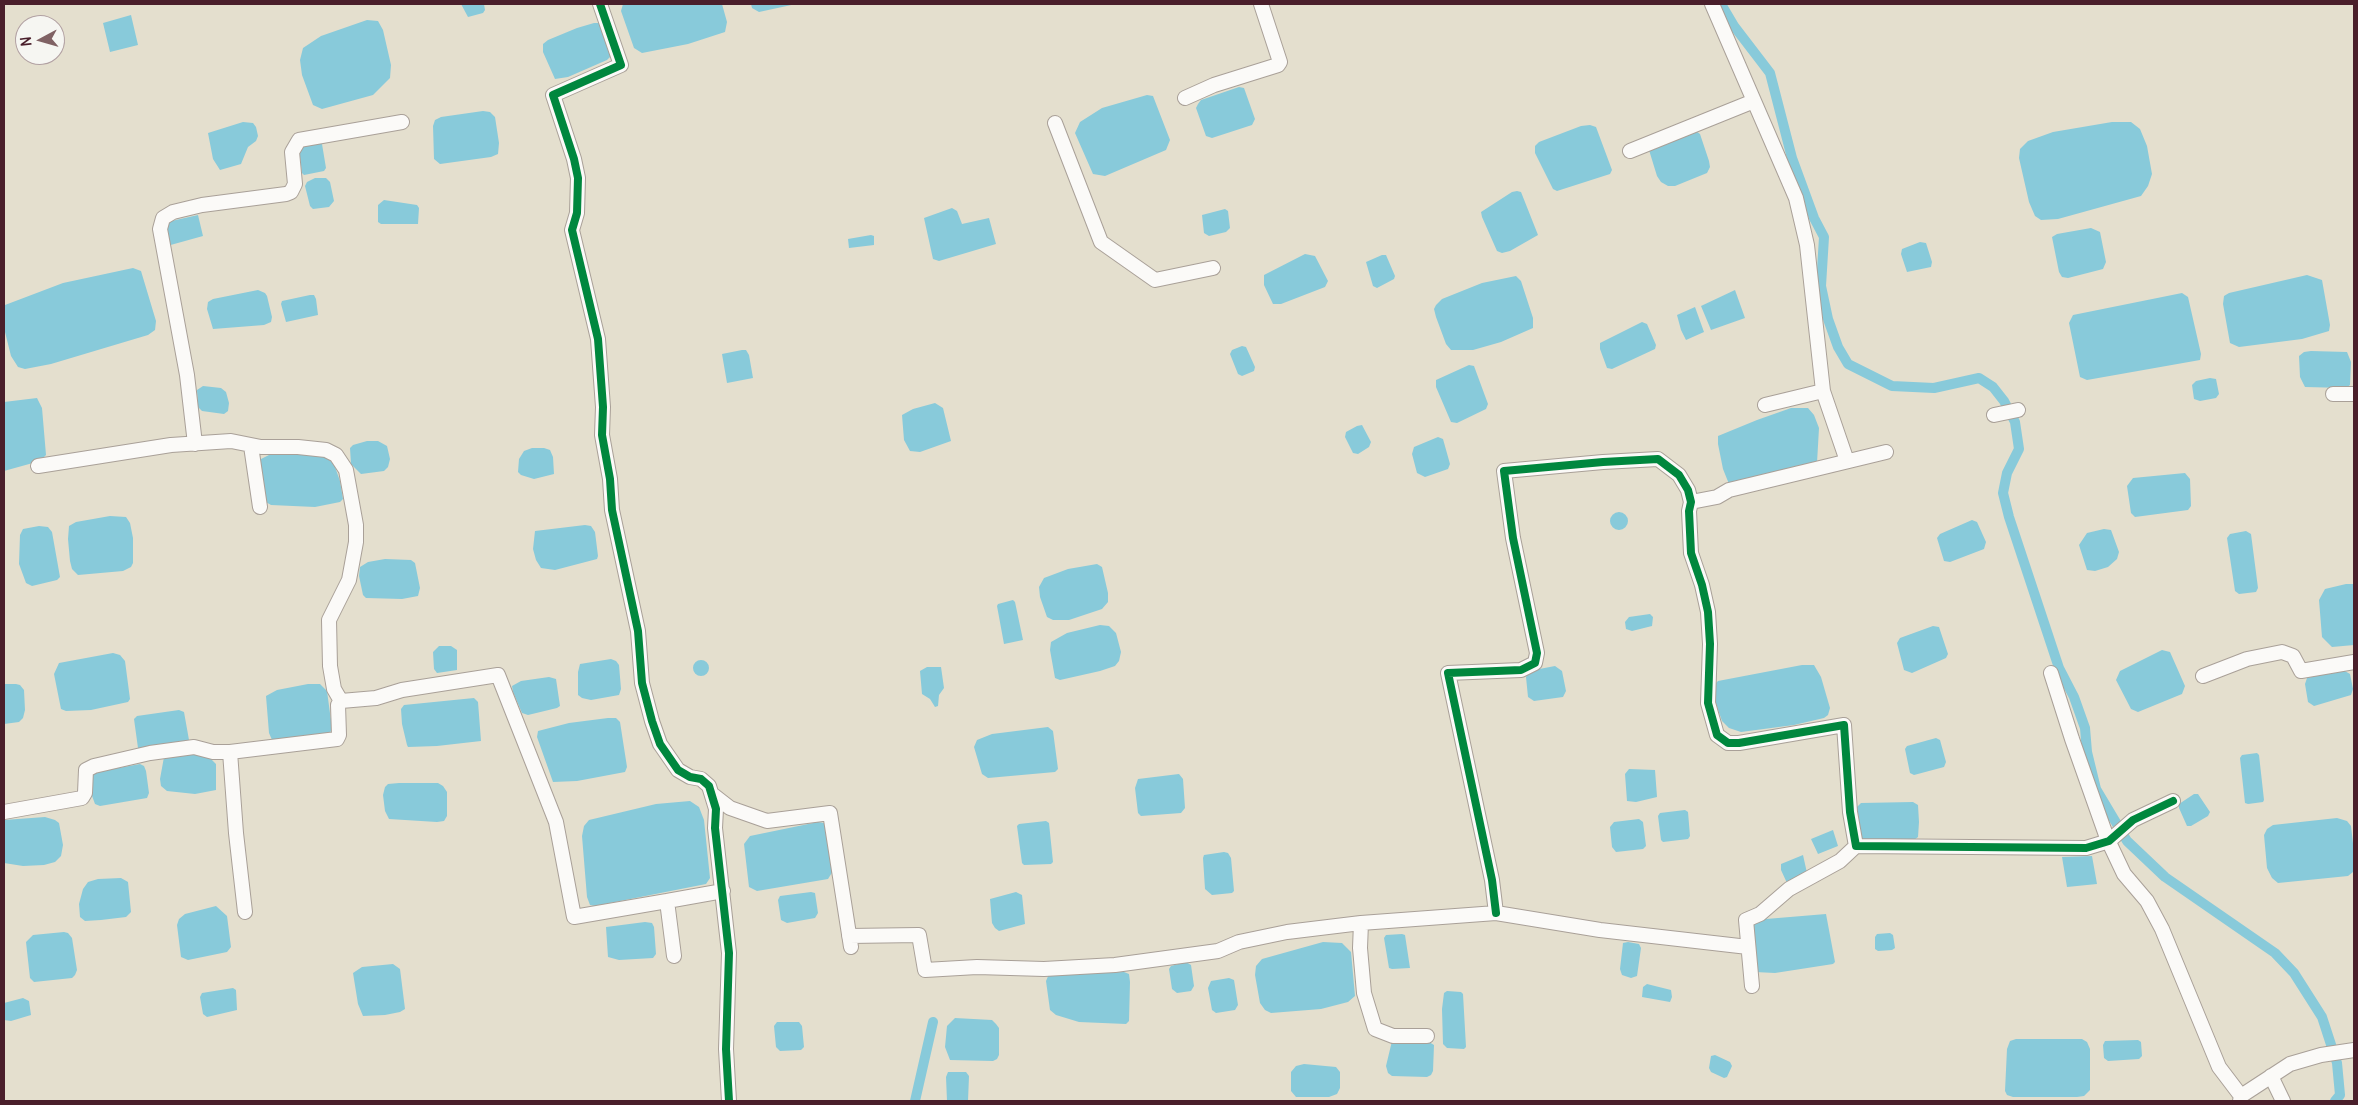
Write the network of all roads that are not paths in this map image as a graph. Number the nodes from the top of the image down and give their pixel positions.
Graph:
1 (600, 4) edge
2 (1261, 4) edge
3 (1712, 4) edge
4 (1185, 98) dead end
5 (1754, 101) junction
6 (402, 122) dead end
7 (1055, 123) dead end
8 (1630, 151) dead end
9 (1213, 268) dead end
10 (1823, 391) junction
11 (2333, 394) dead end
12 (2354, 394) edge
13 (1765, 406) dead end
14 (2018, 410) dead end
15 (1994, 415) dead end
16 (195, 444) junction
17 (251, 446) junction
18 (1886, 452) dead end
19 (1847, 461) junction
20 (38, 466) dead end
21 (1691, 502) junction
22 (260, 507) dead end
23 (2354, 662) edge
24 (2051, 673) dead end
25 (2203, 676) dead end
26 (341, 701) junction
27 (230, 752) junction
28 (712, 794) junction
29 (2174, 801) dead end
30 (4, 812) edge
31 (2112, 839) junction
32 (1856, 846) junction
33 (723, 890) junction
34 (667, 901) junction
35 (245, 912) dead end
36 (1496, 913) junction
37 (1361, 923) junction
38 (1748, 946) junction
39 (674, 956) dead end
40 (1752, 986) dead end
41 (1427, 1036) dead end
42 (2350, 1050) edge
43 (2271, 1076) junction
44 (2241, 1098) edge
45 (729, 1101) edge
46 (2283, 1101) edge

1 - 28 street
2 - 4 street
3 - 5 street
5 - 8 street
5 - 10 street
6 - 16 street
7 - 9 street
10 - 13 street
10 - 19 street
11 - 12 street
14 - 15 street
16 - 17 street
16 - 20 street
17 - 22 street
17 - 26 street
18 - 19 street
19 - 21 street
21 - 32 street
21 - 36 street
23 - 25 street
24 - 31 street
26 - 27 street
26 - 34 street
27 - 30 street
27 - 35 street
28 - 33 street
28 - 37 street
29 - 31 street
31 - 32 street
31 - 44 street
32 - 38 street
33 - 34 street
33 - 45 street
34 - 39 street
36 - 37 street
36 - 38 street
37 - 41 street
38 - 40 street
42 - 43 street
43 - 44 street
43 - 46 street

